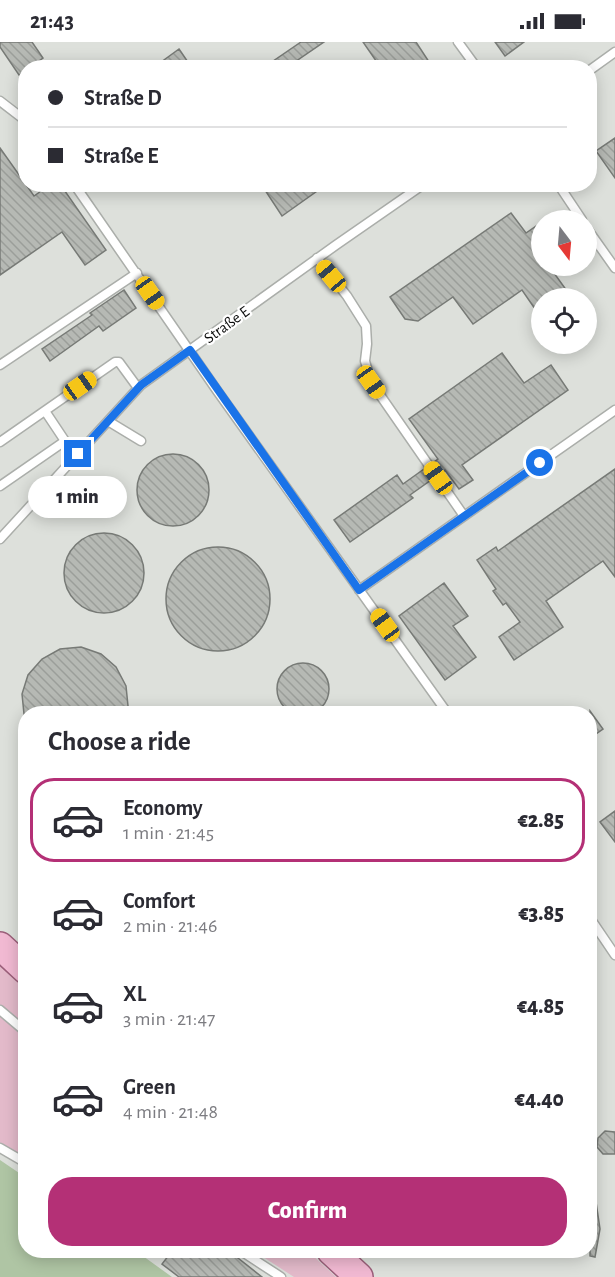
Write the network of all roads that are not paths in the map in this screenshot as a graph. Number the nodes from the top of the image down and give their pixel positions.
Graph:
1 (458, 42) edge
2 (615, 52) edge
3 (471, 60) edge
4 (597, 65) edge
5 (0, 101) edge
6 (18, 115) edge
7 (80, 192) edge
8 (412, 192) edge
9 (563, 192) edge
10 (575, 210) edge
11 (597, 243) edge
12 (316, 258) junction
13 (615, 268) edge
14 (137, 273) junction
15 (190, 350) junction
16 (0, 365) edge
17 (138, 388) junction
18 (615, 410) edge
19 (45, 411) junction
20 (108, 421) junction
21 (65, 441) junction
22 (141, 441) dead end
23 (0, 442) edge
24 (78, 454) junction
25 (0, 486) edge
26 (464, 516) junction
27 (0, 539) edge
28 (359, 590) junction
29 (442, 706) edge
30 (597, 928) edge
31 (0, 946) edge
32 (615, 955) edge
33 (18, 963) edge
34 (0, 1010) edge
35 (18, 1025) edge
36 (0, 1148) edge
37 (18, 1158) edge
38 (252, 1258) edge
39 (339, 1258) edge
40 (281, 1277) edge
41 (359, 1277) edge

1 - 3 lane
2 - 4 lane
5 - 6 lane
7 - 14 lane
8 - 12 lane, Straße E
9 - 10 lane
11 - 13 lane
12 - 15 lane, Straße E
12 - 26 lane
14 - 15 lane
14 - 16 lane
15 - 17 lane, Straße E
15 - 28 lane
17 - 19 lane
17 - 20 lane, Straße E
18 - 26 lane
19 - 21 lane
19 - 23 lane
20 - 22 lane
20 - 24 lane, Straße E
21 - 24 lane
21 - 25 lane
24 - 27 lane, Straße E
26 - 28 lane
28 - 29 lane
30 - 32 lane
31 - 33 main road
34 - 35 lane
36 - 37 lane
38 - 40 lane
39 - 41 main road

